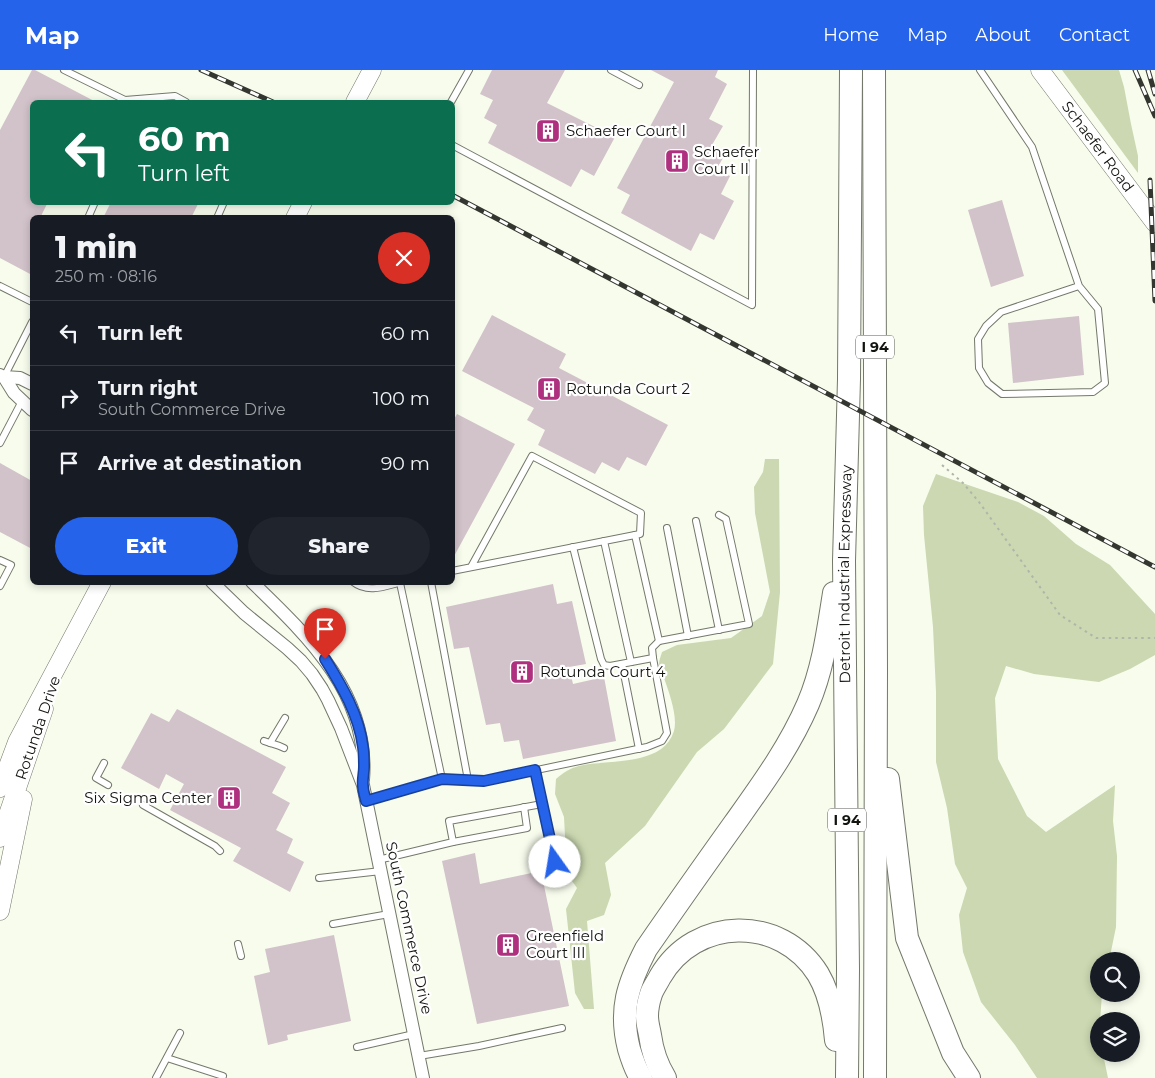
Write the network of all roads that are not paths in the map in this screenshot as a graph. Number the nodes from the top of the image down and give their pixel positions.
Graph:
1 (64, 70) edge
2 (372, 70) edge
3 (468, 70) edge
4 (611, 70) edge
5 (754, 70) edge
6 (851, 70) edge
7 (874, 70) edge
8 (980, 70) edge
9 (1040, 70) edge
10 (639, 85) dead end
11 (122, 100) edge
12 (134, 100) edge
13 (182, 100) edge
14 (356, 100) edge
15 (452, 100) edge
16 (455, 147) edge
17 (1155, 223) edge
18 (0, 286) edge
19 (1079, 286) junction
20 (30, 301) edge
21 (30, 326) edge
22 (2, 376) edge
23 (30, 383) edge
24 (22, 401) junction
25 (30, 408) edge
26 (0, 443) edge
27 (719, 515) dead end
28 (696, 521) dead end
29 (667, 528) dead end
30 (636, 535) junction
31 (604, 541) junction
32 (573, 547) junction
33 (0, 560) edge
34 (844, 561) junction
35 (471, 567) junction
36 (455, 571) edge
37 (100, 585) edge
38 (215, 585) edge
39 (255, 585) edge
40 (357, 585) edge
41 (391, 585) edge
42 (401, 585) edge
43 (432, 585) edge
44 (0, 586) edge
45 (719, 630) junction
46 (688, 636) junction
47 (659, 642) junction
48 (67, 647) junction
49 (653, 658) junction
50 (632, 662) junction
51 (622, 664) junction
52 (876, 670) junction
53 (42, 716) junction
54 (285, 718) dead end
55 (284, 748) dead end
56 (638, 749) junction
57 (104, 763) dead end
58 (0, 766) edge
59 (535, 770) junction
60 (442, 779) junction
61 (468, 780) junction
62 (108, 785) dead end
63 (363, 785) junction
64 (0, 788) edge
65 (366, 801) junction
66 (542, 804) junction
67 (143, 805) dead end
68 (524, 807) junction
69 (0, 838) edge
70 (453, 842) junction
71 (220, 850) dead end
72 (379, 865) junction
73 (319, 878) dead end
74 (559, 881) dead end
75 (0, 911) edge
76 (389, 914) junction
77 (333, 924) dead end
78 (238, 944) dead end
79 (241, 956) dead end
80 (562, 1028) dead end
81 (180, 1033) dead end
82 (414, 1034) junction
83 (357, 1048) dead end
84 (419, 1056) junction
85 (167, 1058) junction
86 (223, 1076) dead end
87 (156, 1078) edge
88 (423, 1078) edge
89 (641, 1078) edge
90 (665, 1078) edge
91 (838, 1078) edge
92 (846, 1078) edge
93 (875, 1078) edge
94 (969, 1078) edge

1 - 11 lane
2 - 14 main road
3 - 15 lane
4 - 10 lane
5 - 16 lane
6 - 34 highway, Detroit Industrial Expressway / I 94
7 - 52 highway, Detroit Industrial Expressway / I 94
8 - 19 lane
9 - 17 main road, Schaefer Road
12 - 13 lane
18 - 20 lane
19 - 19 lane
21 - 22 lane
22 - 23 street
22 - 24 street
24 - 25 street
24 - 26 lane
27 - 45 lane
28 - 45 lane
29 - 46 lane
30 - 31 lane
30 - 35 lane
30 - 47 lane
31 - 32 lane
31 - 50 lane
32 - 35 lane
32 - 51 lane
33 - 44 lane
34 - 89 highway
34 - 92 highway, Detroit Industrial Expressway / I 94
35 - 36 lane
37 - 48 main road, Rotunda Drive
38 - 63 street, South Commerce Drive
39 - 63 street, South Commerce Drive
40 - 41 lane
42 - 60 lane
43 - 61 lane
45 - 46 lane
46 - 47 lane
47 - 49 lane
48 - 53 main road, Rotunda Drive
48 - 58 main road
48 - 64 main road, Rotunda Drive
49 - 50 lane
49 - 56 lane
50 - 51 lane
51 - 56 lane
52 - 93 highway, Detroit Industrial Expressway / I 94
52 - 94 highway
53 - 69 main road, Rotunda Drive
53 - 75 main road
54 - 55 lane
56 - 59 lane
57 - 62 lane
59 - 61 lane
59 - 66 lane
60 - 61 lane
60 - 65 lane
63 - 65 street, South Commerce Drive
65 - 72 street, South Commerce Drive
66 - 68 lane
66 - 74 lane
67 - 71 lane
68 - 70 lane
68 - 70 lane
70 - 72 lane
72 - 73 lane
72 - 76 street, South Commerce Drive
76 - 77 lane
76 - 82 street, South Commerce Drive
78 - 79 lane
80 - 84 lane
81 - 85 lane
82 - 83 lane
82 - 84 street, South Commerce Drive
84 - 88 street, South Commerce Drive
85 - 86 lane
85 - 87 lane
90 - 91 highway

